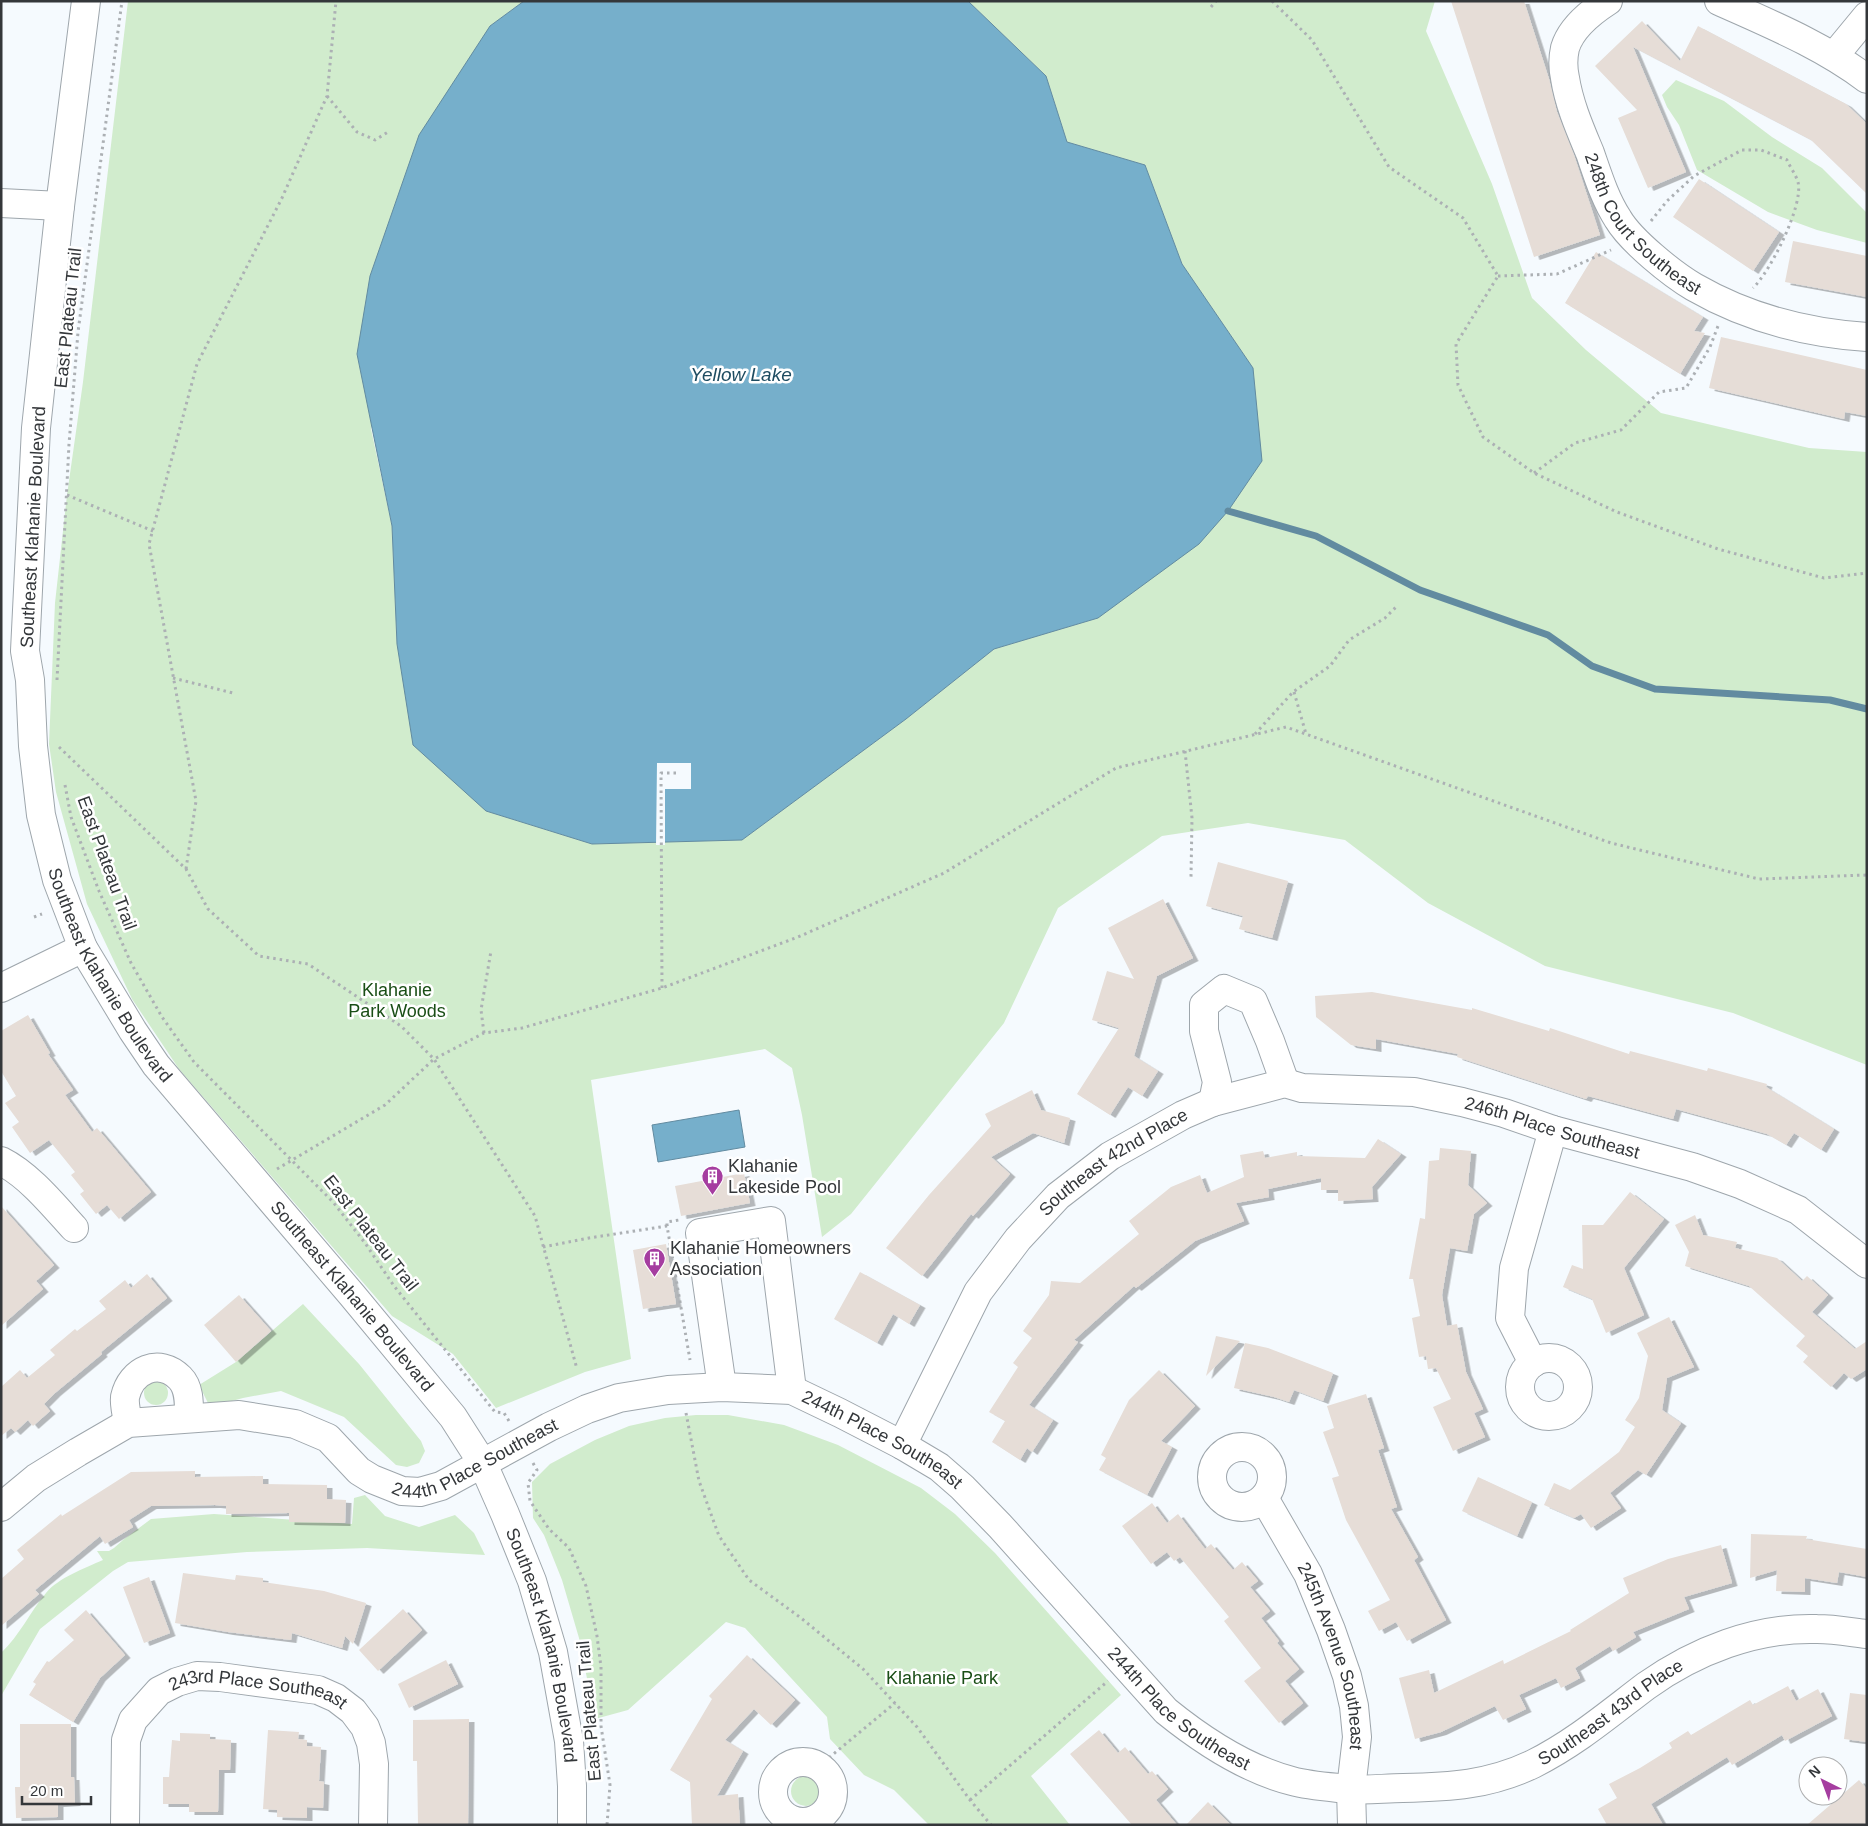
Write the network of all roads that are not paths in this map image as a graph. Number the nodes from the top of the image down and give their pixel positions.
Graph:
1 (86, 1) edge
2 (1608, 1) edge
3 (1719, 1) edge
4 (1867, 16) edge
5 (1834, 56) junction
6 (1867, 79) edge
7 (1, 203) edge
8 (60, 206) junction
9 (1867, 337) edge
10 (83, 948) junction
11 (1, 988) edge
12 (1284, 1083) junction
13 (1213, 1102) junction
14 (1553, 1130) junction
15 (1, 1160) edge
16 (74, 1228) dead end
17 (1867, 1264) edge
18 (1533, 1363) dead end
19 (722, 1387) junction
20 (792, 1390) junction
21 (189, 1418) junction
22 (128, 1423) junction
23 (902, 1445) junction
24 (483, 1464) junction
25 (1264, 1498) dead end
26 (1, 1507) edge
27 (1867, 1634) edge
28 (1351, 1789) junction
29 (785, 1821) edge
30 (125, 1825) edge
31 (373, 1825) edge
32 (572, 1825) edge
33 (1352, 1825) edge

1 - 8 street, Southeast Klahanie Boulevard
2 - 9 street, 248th Court Southeast
3 - 5 street
4 - 5 street
5 - 6 street
7 - 8 street
8 - 10 street, Southeast Klahanie Boulevard
10 - 11 street
10 - 24 street, Southeast Klahanie Boulevard
12 - 13 street, 246th Place Southeast
12 - 13 street
12 - 14 street, 246th Place Southeast
13 - 23 street, Southeast 42nd Place
14 - 17 street, 246th Place Southeast
14 - 18 street
15 - 16 street
19 - 20 street, 244th Place Southeast
19 - 20 street
19 - 24 street, 244th Place Southeast
20 - 23 street, 244th Place Southeast
21 - 22 street, 244th Place Southeast
21 - 22 street
21 - 24 street, 244th Place Southeast
22 - 26 street, 244th Place Southeast
23 - 28 street, 244th Place Southeast
24 - 32 street, Southeast Klahanie Boulevard
25 - 28 street, 245th Avenue Southeast
27 - 28 street, Southeast 43rd Place
28 - 33 street, 245th Avenue Southeast
29 - 29 street
30 - 31 street, 243rd Place Southeast

